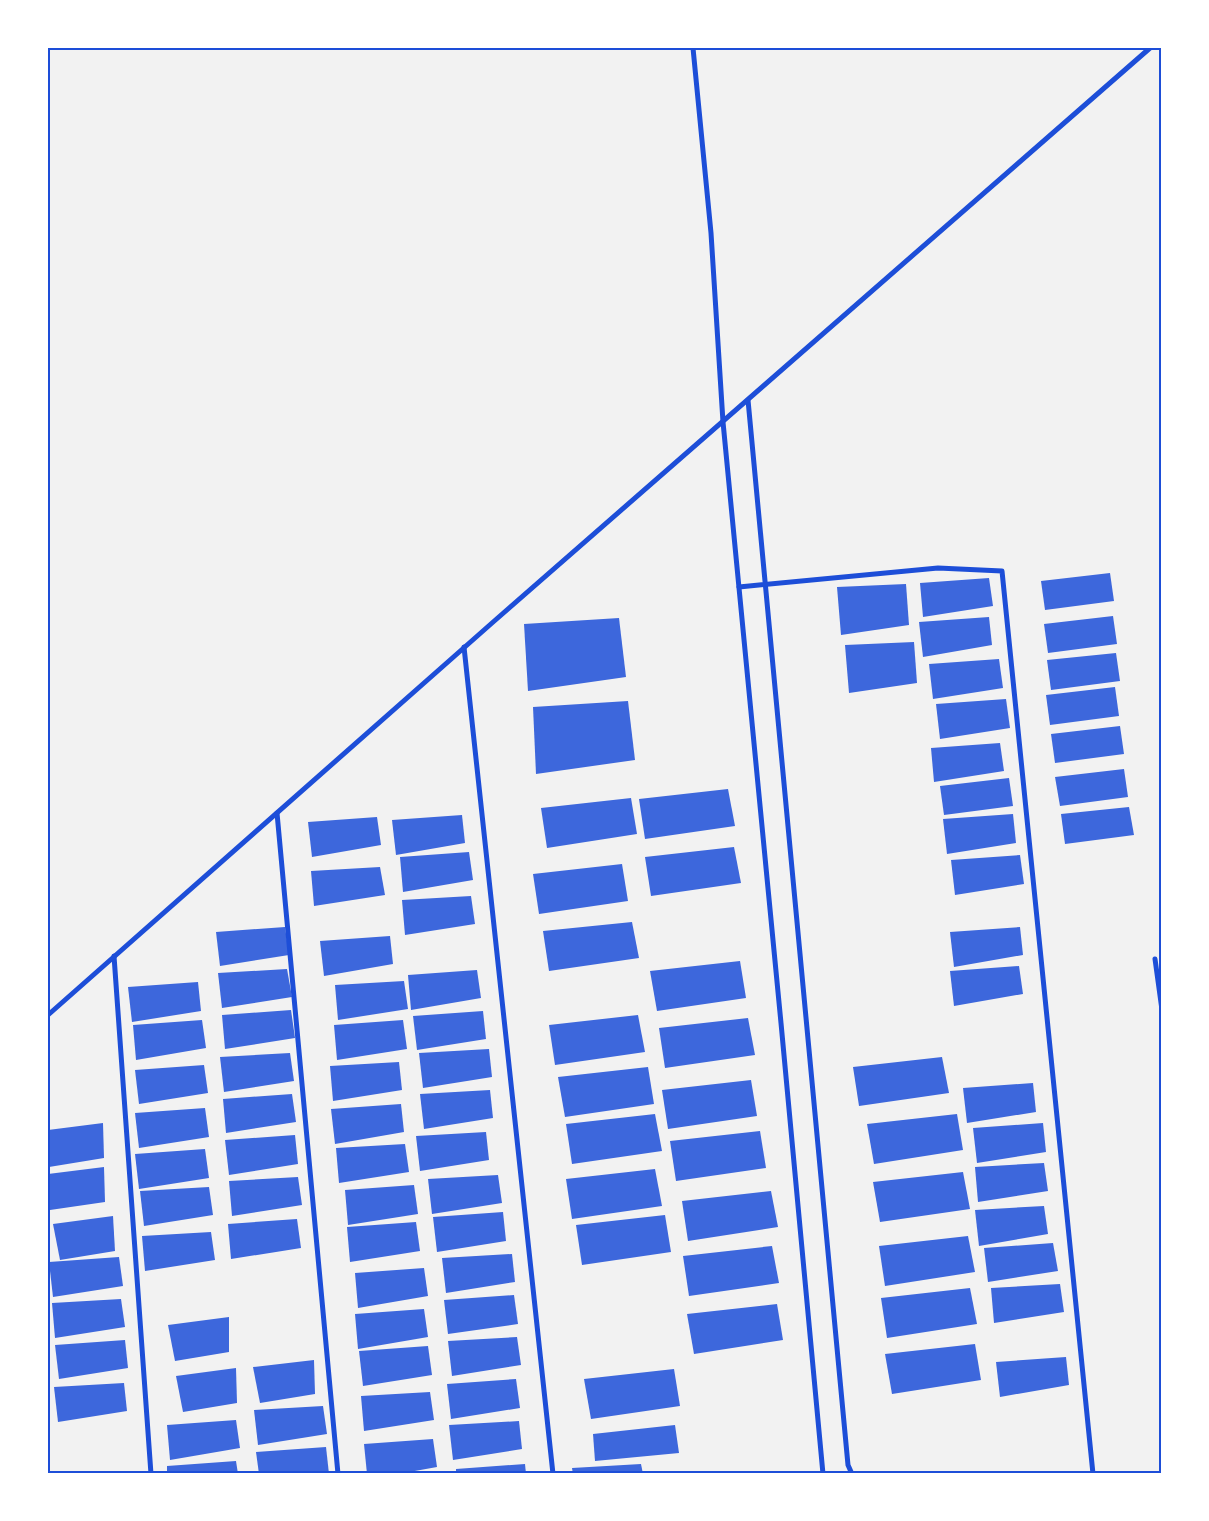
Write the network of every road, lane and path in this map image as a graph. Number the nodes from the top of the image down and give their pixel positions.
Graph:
1 (692, 48) edge
2 (1150, 48) edge
3 (748, 400) junction
4 (723, 422) junction
5 (765, 584) junction
6 (739, 587) junction
7 (464, 648) junction
8 (277, 813) junction
9 (114, 956) junction
10 (1155, 959) dead end
11 (1162, 1010) edge
12 (48, 1015) edge
13 (151, 1474) edge
14 (338, 1474) edge
15 (553, 1474) edge
16 (823, 1474) edge
17 (852, 1474) edge
18 (1093, 1474) edge

1 - 4 street
2 - 3 street
3 - 4 street
3 - 5 street
4 - 6 street
4 - 7 street
5 - 6 street
5 - 17 street
5 - 18 street
6 - 16 street
7 - 8 street
7 - 15 street
8 - 9 street
8 - 14 street
9 - 12 street
9 - 13 street
10 - 11 street

